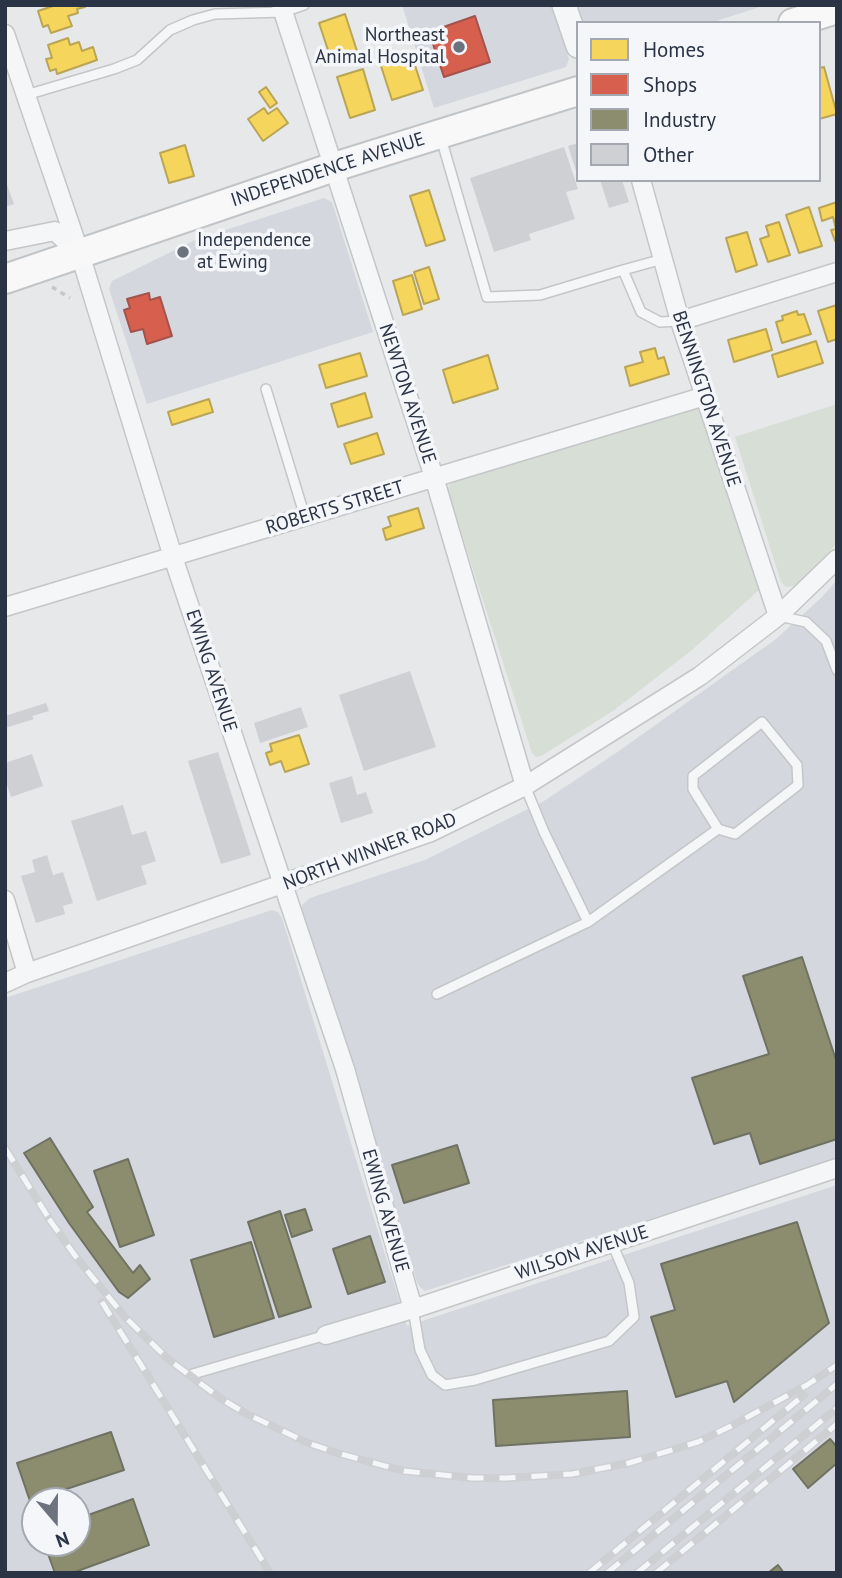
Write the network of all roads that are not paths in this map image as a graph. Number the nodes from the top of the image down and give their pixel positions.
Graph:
1 (304, 5) edge
2 (564, 5) edge
3 (282, 8) edge
4 (837, 9) edge
5 (799, 21) edge
6 (5, 34) edge
7 (576, 40) edge
8 (576, 92) edge
9 (26, 95) junction
10 (439, 134) junction
11 (334, 167) junction
12 (642, 182) edge
13 (5, 242) edge
14 (80, 254) junction
15 (663, 259) junction
16 (624, 270) junction
17 (837, 272) edge
18 (5, 279) edge
19 (680, 321) junction
20 (266, 389) dead end
21 (705, 396) junction
22 (434, 477) junction
23 (305, 517) junction
24 (173, 557) junction
25 (837, 559) edge
26 (5, 607) edge
27 (778, 616) junction
28 (837, 670) edge
29 (525, 786) junction
30 (718, 829) junction
31 (282, 886) junction
32 (5, 900) edge
33 (588, 922) junction
34 (27, 973) junction
35 (5, 983) edge
36 (437, 995) dead end
37 (837, 1168) edge
38 (612, 1243) junction
39 (413, 1309) junction
40 (326, 1335) joint
41 (193, 1374) dead end

1 - 3 lane
2 - 7 street
3 - 9 lane
3 - 11 street, NEWTON AVENUE
4 - 5 main road
6 - 9 street, EWING AVENUE
8 - 10 main road, INDEPENDENCE AVENUE
9 - 14 street, EWING AVENUE
10 - 11 main road, INDEPENDENCE AVENUE
10 - 16 lane
11 - 14 main road, INDEPENDENCE AVENUE
11 - 22 street, NEWTON AVENUE
12 - 15 street, BENNINGTON AVENUE
13 - 14 street
14 - 18 main road, INDEPENDENCE AVENUE
14 - 24 street, EWING AVENUE
15 - 16 lane
15 - 19 street, BENNINGTON AVENUE
16 - 19 lane
17 - 19 street
19 - 21 street, BENNINGTON AVENUE
20 - 23 lane
21 - 22 street, ROBERTS STREET
21 - 27 street, BENNINGTON AVENUE
22 - 23 street, ROBERTS STREET
22 - 29 street, NEWTON AVENUE
23 - 24 street, ROBERTS STREET
24 - 26 street, ROBERTS STREET
24 - 31 street, EWING AVENUE
25 - 27 street, NORTH WINNER ROAD
27 - 28 lane
27 - 29 street, NORTH WINNER ROAD
29 - 31 street, NORTH WINNER ROAD
29 - 33 lane
30 - 30 lane
30 - 33 lane
31 - 34 street, NORTH WINNER ROAD
31 - 39 street, EWING AVENUE
32 - 34 street
33 - 36 lane
34 - 35 street, NORTH WINNER ROAD
37 - 38 street, WILSON AVENUE
38 - 39 street, WILSON AVENUE
38 - 39 lane
39 - 40 street, WILSON AVENUE
40 - 41 lane

